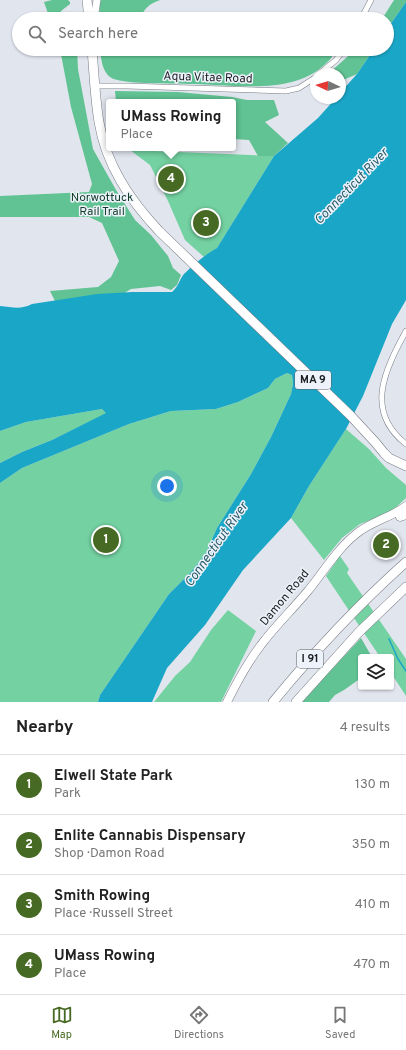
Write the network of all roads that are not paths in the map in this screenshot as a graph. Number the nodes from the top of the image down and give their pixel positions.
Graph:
1 (87, 0) edge
2 (96, 0) edge
3 (372, 0) edge
4 (88, 12) edge
5 (95, 12) edge
6 (365, 12) edge
7 (92, 56) edge
8 (339, 56) edge
9 (326, 68) edge
10 (310, 81) edge
11 (95, 86) junction
12 (106, 148) edge
13 (107, 151) edge
14 (406, 331) edge
15 (376, 442) junction
16 (406, 444) edge
17 (406, 459) edge
18 (406, 466) edge
19 (406, 506) edge
20 (404, 515) edge
21 (376, 523) junction
22 (406, 562) edge
23 (406, 587) edge
24 (227, 702) edge
25 (273, 702) edge
26 (296, 702) edge

1 - 4 highway
2 - 5 main road
3 - 6 street
7 - 11 highway, MA 9
8 - 9 street
10 - 11 street, Aqua Vitae Road
11 - 12 highway, MA 9
13 - 15 highway, MA 9
14 - 16 street
15 - 17 highway, MA 9
15 - 18 highway, MA 9
19 - 21 main road, Damon Road
20 - 21 main road, Damon Road
21 - 24 main road, Damon Road
22 - 25 highway, I 91
23 - 26 highway, I 91

